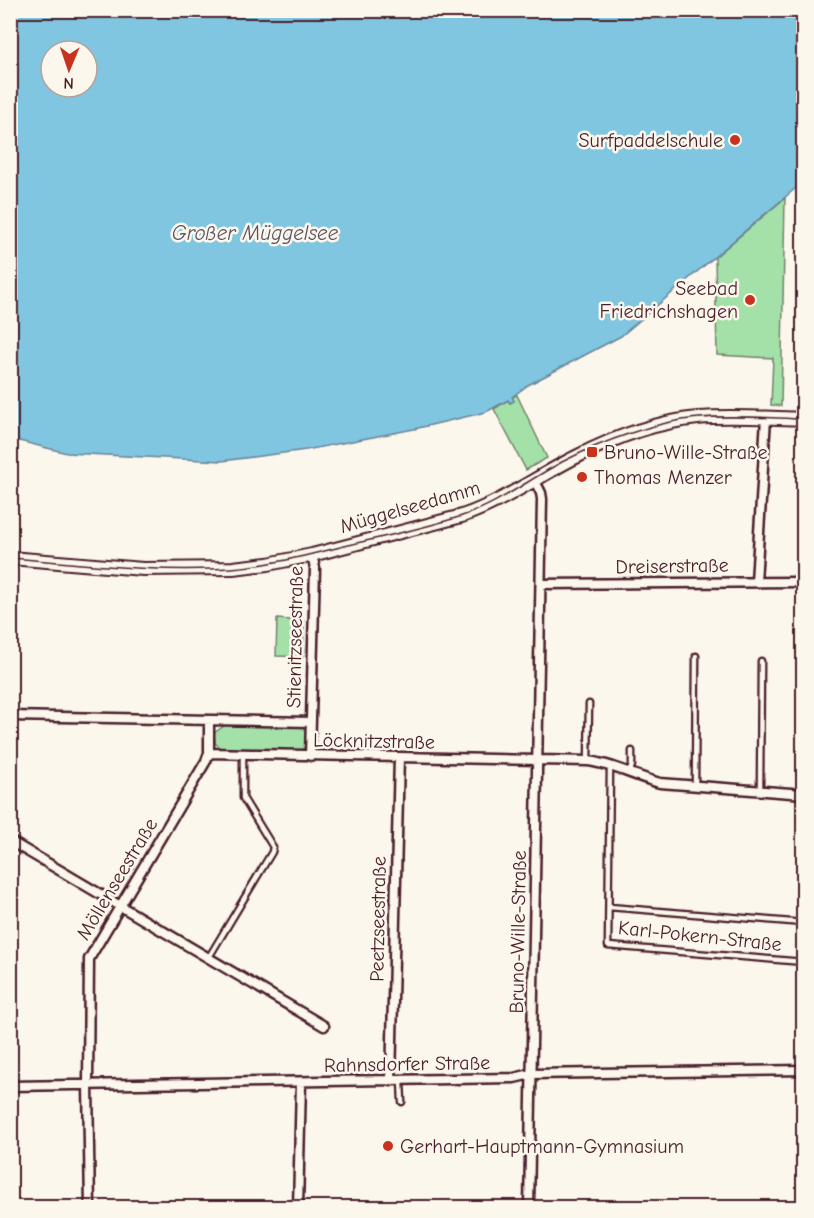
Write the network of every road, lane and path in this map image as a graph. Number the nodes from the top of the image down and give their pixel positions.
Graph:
1 (766, 418) junction
2 (804, 419) edge
3 (534, 479) junction
4 (312, 555) junction
5 (10, 558) edge
6 (756, 582) junction
7 (804, 582) edge
8 (541, 584) junction
9 (696, 656) dead end
10 (760, 661) dead end
11 (589, 704) dead end
12 (10, 716) edge
13 (209, 720) junction
14 (311, 722) junction
15 (632, 751) dead end
16 (209, 753) junction
17 (243, 754) junction
18 (310, 756) junction
19 (399, 758) junction
20 (538, 760) junction
21 (588, 761) junction
22 (610, 766) junction
23 (629, 773) junction
24 (695, 786) junction
25 (760, 791) junction
26 (804, 794) edge
27 (10, 841) edge
28 (120, 906) junction
29 (609, 907) junction
30 (804, 922) edge
31 (209, 957) junction
32 (804, 962) edge
33 (324, 1026) dead end
34 (804, 1070) edge
35 (531, 1074) junction
36 (391, 1081) junction
37 (401, 1081) junction
38 (301, 1083) junction
39 (88, 1085) junction
40 (10, 1086) edge
41 (402, 1102) dead end
42 (90, 1208) edge
43 (298, 1208) edge
44 (529, 1208) edge

1 - 2 main road, Müggelseedamm
1 - 3 main road, Müggelseedamm
1 - 6 street
3 - 4 main road, Müggelseedamm
3 - 8 street, Bruno-Wille-Straße
4 - 5 main road, Müggelseedamm
4 - 14 street, Stienitzseestraße
6 - 7 street, Dreiserstraße
6 - 8 street, Dreiserstraße
8 - 20 street, Bruno-Wille-Straße
9 - 24 lane
10 - 25 lane
11 - 21 lane
12 - 13 street, Löcknitzstraße
13 - 14 street, Löcknitzstraße
13 - 16 street
14 - 18 street, Stienitzseestraße
15 - 23 lane
16 - 17 street, Löcknitzstraße
16 - 28 street, Möllenseestraße
17 - 18 street, Löcknitzstraße
17 - 31 lane
18 - 19 street, Löcknitzstraße
19 - 20 street, Löcknitzstraße
19 - 36 street, Peetzseestraße
20 - 21 street
20 - 35 street, Bruno-Wille-Straße
21 - 22 street
22 - 23 street
22 - 29 lane
23 - 24 street
24 - 25 street
25 - 26 street
27 - 28 street
28 - 31 street
28 - 39 street, Möllenseestraße
29 - 30 lane, Karl-Pokern-Straße
29 - 32 lane, Karl-Pokern-Straße
31 - 33 street
34 - 35 street, Rahnsdorfer Straße
35 - 37 street, Rahnsdorfer Straße
35 - 44 street, Bruno-Wille-Straße
36 - 37 street, Rahnsdorfer Straße
36 - 38 street, Rahnsdorfer Straße
37 - 41 lane
38 - 39 street, Rahnsdorfer Straße
38 - 43 street
39 - 40 street, Rahnsdorfer Straße
39 - 42 street, Möllenseestraße

